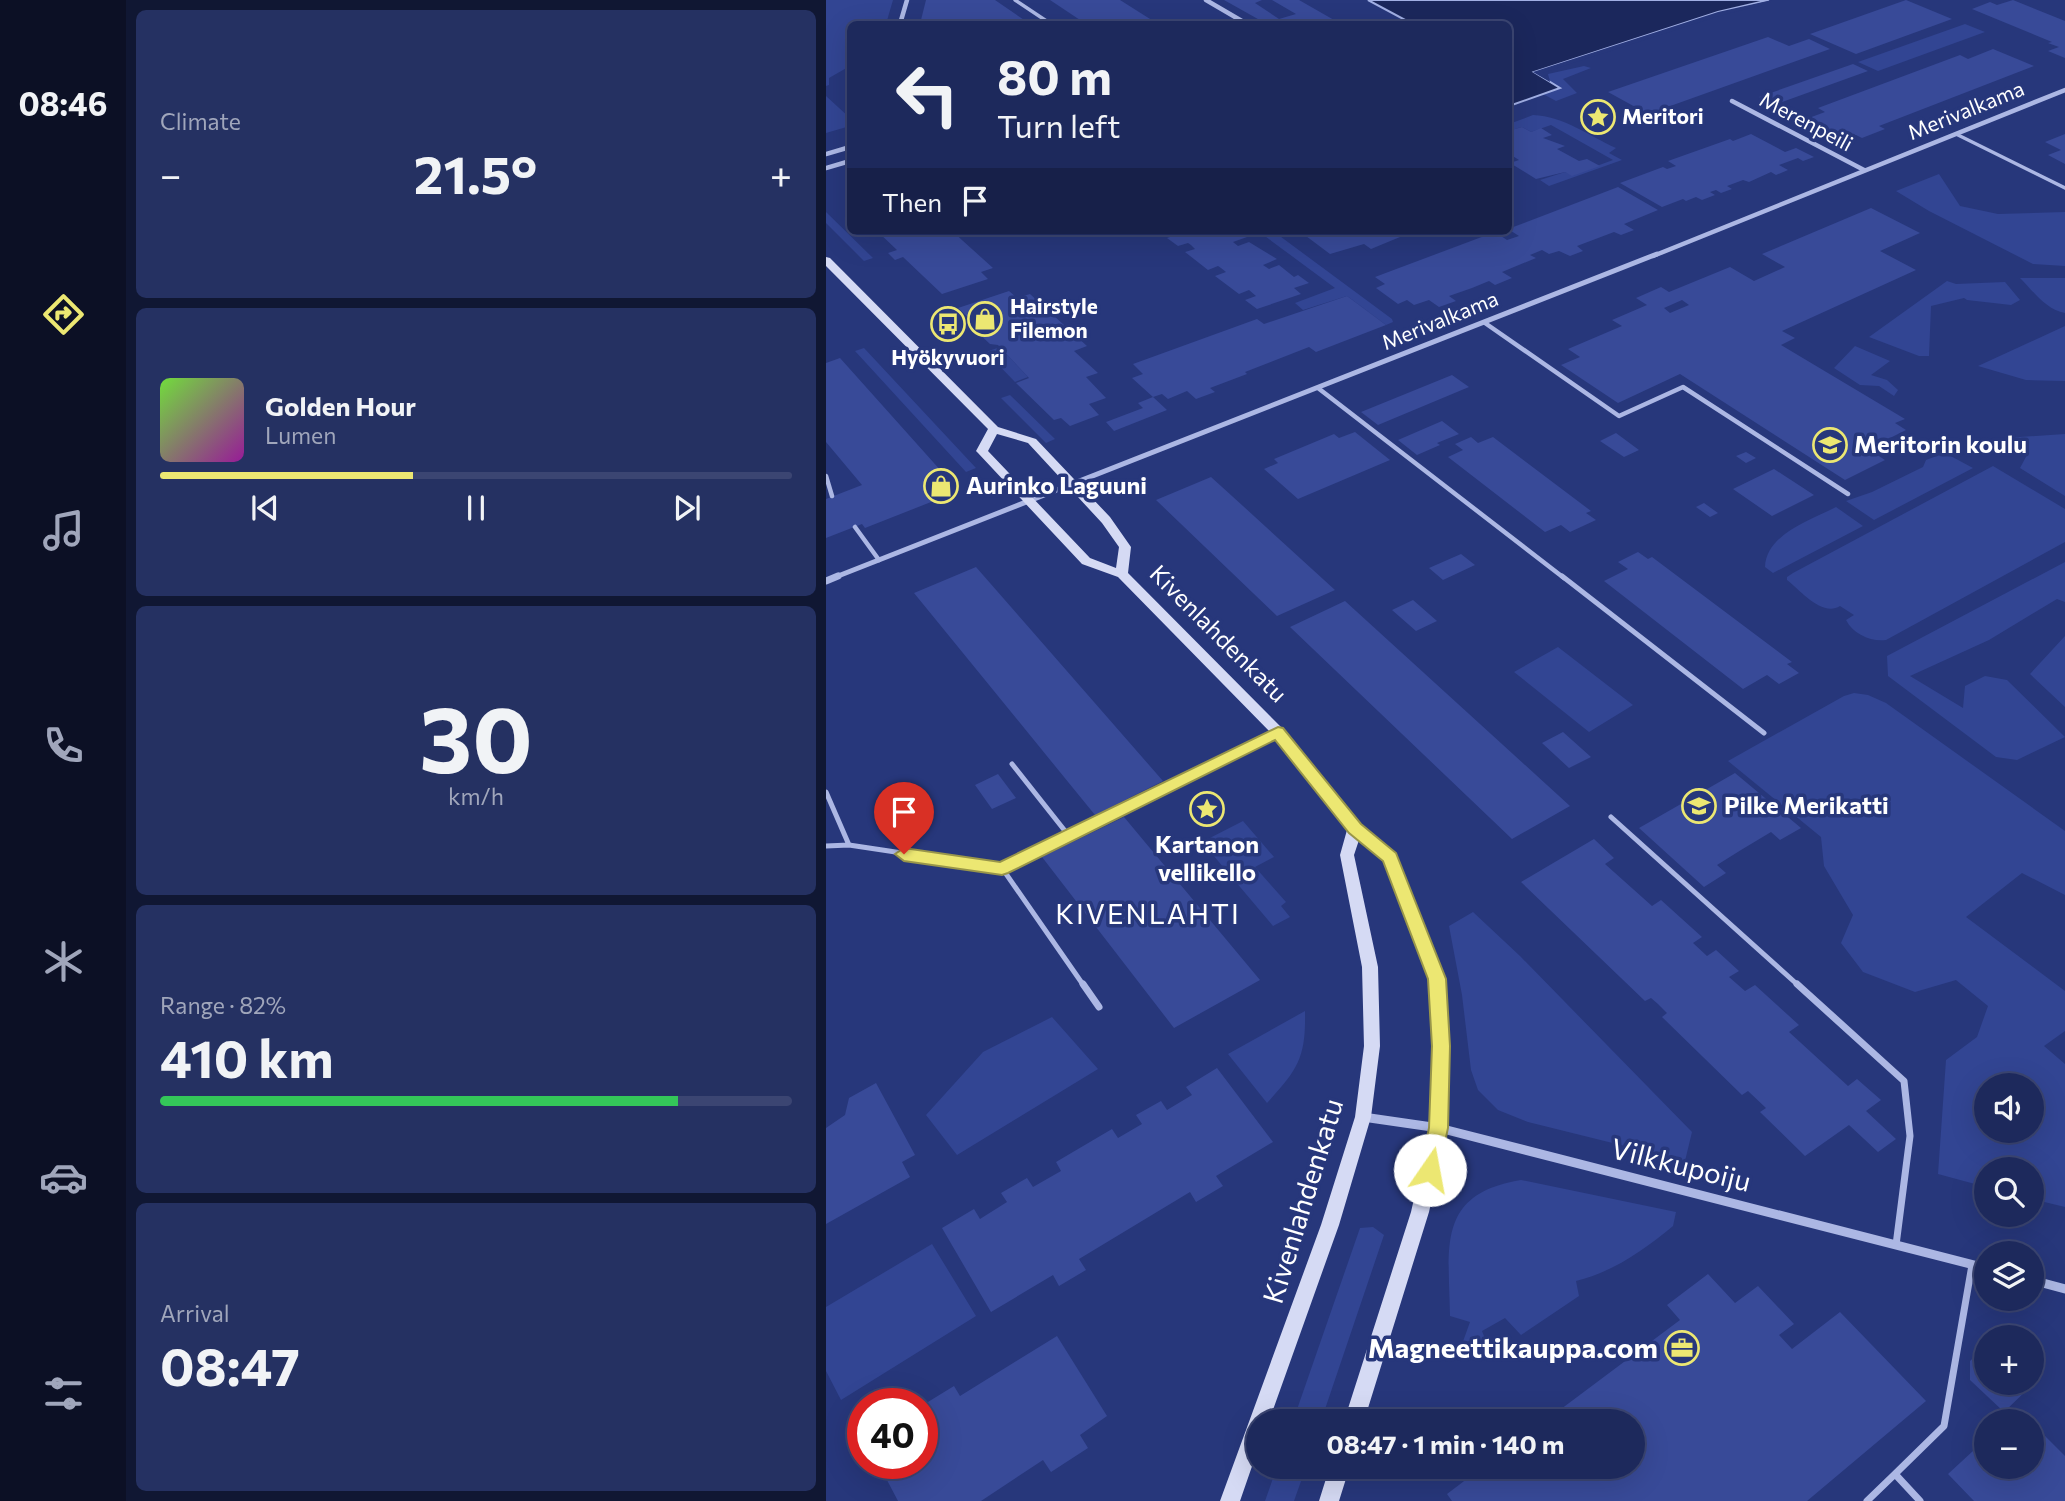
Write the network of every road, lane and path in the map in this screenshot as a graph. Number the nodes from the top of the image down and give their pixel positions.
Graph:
1 (907, 0) edge
2 (1015, 0) edge
3 (1206, 0) edge
4 (901, 21) edge
5 (1046, 21) edge
6 (1242, 21) edge
7 (2065, 90) edge
8 (1732, 101) dead end
9 (1956, 134) junction
10 (847, 148) edge
11 (826, 154) edge
12 (847, 162) edge
13 (826, 168) edge
14 (1864, 170) junction
15 (2065, 188) edge
16 (826, 260) edge
17 (1485, 323) junction
18 (1318, 388) junction
19 (993, 429) junction
20 (826, 476) edge
21 (1071, 484) junction
22 (1848, 494) dead end
23 (832, 496) dead end
24 (1029, 500) junction
25 (855, 527) dead end
26 (879, 559) junction
27 (1122, 574) junction
28 (826, 581) edge
29 (1278, 732) junction
30 (1764, 733) dead end
31 (1012, 764) dead end
32 (826, 792) edge
33 (1612, 817) dead end
34 (1355, 829) junction
35 (1069, 836) junction
36 (849, 845) junction
37 (826, 846) edge
38 (1002, 868) junction
39 (1099, 1007) dead end
40 (1363, 1117) junction
41 (1439, 1128) junction
42 (1896, 1245) junction
43 (1972, 1265) joint
44 (2044, 1283) edge
45 (2065, 1289) edge
46 (1263, 1409) edge
47 (1358, 1409) edge
48 (1246, 1456) edge
49 (1895, 1474) junction
50 (1336, 1479) edge
51 (1230, 1501) edge
52 (1329, 1501) edge
53 (1867, 1501) edge
54 (1920, 1501) edge

1 - 4 street
2 - 5 lane
3 - 6 street
7 - 9 street, Merivalkama
8 - 14 street, Merenpeili
9 - 14 street, Merivalkama
9 - 15 lane
10 - 11 street
12 - 13 street
14 - 17 street, Merivalkama
16 - 19 street, Kivenlahdenkatu
17 - 18 street, Merivalkama
17 - 22 lane
18 - 21 street, Merivalkama
18 - 30 lane
19 - 21 street, Kivenlahdenkatu
19 - 24 street, Kivenlahdenkatu
20 - 23 lane
21 - 24 street, Merivalkama
21 - 27 street, Kivenlahdenkatu
24 - 26 street, Merivalkama
24 - 27 street, Kivenlahdenkatu
25 - 26 lane
26 - 28 street, Merivalkama
27 - 29 street, Kivenlahdenkatu
29 - 34 street, Kivenlahdenkatu
29 - 35 lane
31 - 35 lane
32 - 36 lane
33 - 42 lane
34 - 40 street, Kivenlahdenkatu
34 - 41 street, Kivenlahdenkatu
35 - 38 lane
36 - 37 lane
36 - 38 lane
38 - 39 lane
40 - 41 street, Vilkkupoiju
40 - 46 street, Kivenlahdenkatu
41 - 42 street, Vilkkupoiju
41 - 47 street, Kivenlahdenkatu
42 - 43 street, Vilkkupoiju
43 - 49 lane
44 - 45 street
48 - 51 street, Kivenlahdenkatu
49 - 53 lane
49 - 54 lane
50 - 52 street

